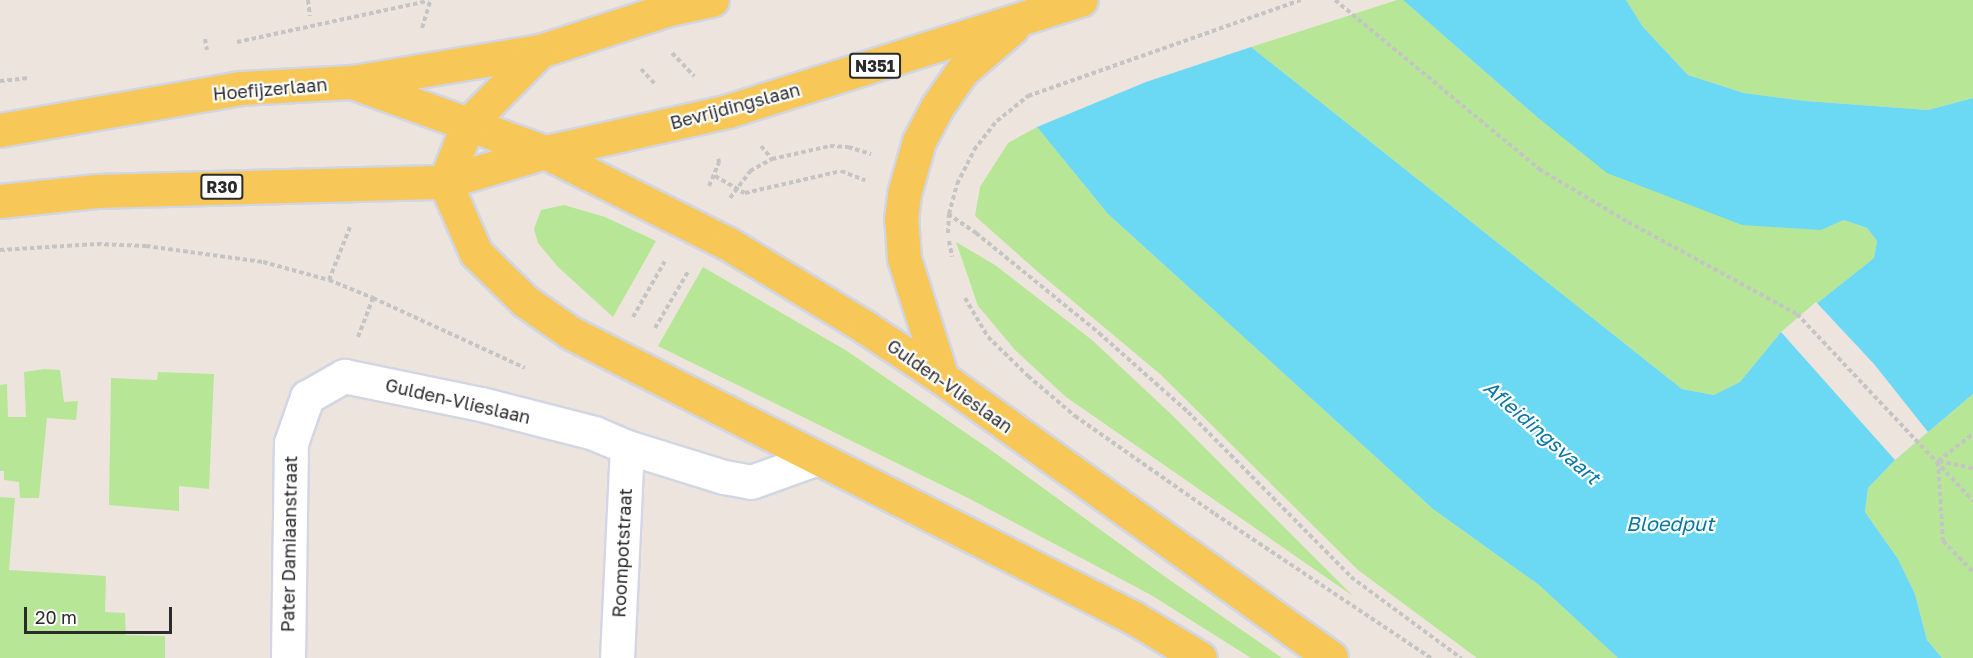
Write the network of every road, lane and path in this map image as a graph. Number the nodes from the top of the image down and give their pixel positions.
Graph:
1 (308, 0) edge
2 (712, 0) edge
3 (1081, 0) edge
4 (1301, 0) edge
5 (1335, 0) edge
6 (429, 1) edge
7 (310, 16) dead end
8 (1022, 20) junction
9 (235, 43) dead end
10 (540, 51) junction
11 (352, 82) junction
12 (468, 124) junction
13 (0, 130) edge
14 (545, 152) junction
15 (717, 154) dead end
16 (877, 156) dead end
17 (715, 176) junction
18 (445, 182) junction
19 (871, 182) dead end
20 (736, 188) junction
21 (706, 191) dead end
22 (0, 201) edge
23 (949, 214) junction
24 (711, 233) junction
25 (0, 250) edge
26 (669, 255) dead end
27 (954, 267) dead end
28 (963, 294) dead end
29 (373, 298) dead end
30 (630, 322) dead end
31 (634, 366) junction
32 (942, 378) junction
33 (307, 397) joint
34 (1973, 434) edge
35 (627, 447) junction
36 (818, 458) junction
37 (1938, 461) junction
38 (1973, 468) edge
39 (1973, 501) edge
40 (1973, 572) edge
41 (288, 658) edge
42 (617, 658) edge
43 (1200, 658) edge
44 (1331, 658) edge
45 (1431, 658) edge
46 (1461, 658) edge

1 - 7 path
2 - 10 main road
3 - 8 main road, N351
4 - 23 path
5 - 37 path
6 - 9 path
8 - 14 main road, Bevrijdingslaan / N351
8 - 32 main road, N351
10 - 11 main road, Hoefijzerlaan
10 - 12 main road
11 - 12 main road, Gulden-Vlieslaan
11 - 13 main road, Hoefijzerlaan
12 - 14 main road, Gulden-Vlieslaan
12 - 18 main road
14 - 18 main road, Bevrijdingslaan / N351
14 - 24 main road, Gulden-Vlieslaan
15 - 17 path
16 - 20 path
17 - 20 path
17 - 21 path
18 - 22 main road, R30
18 - 31 main road
19 - 20 path
20 - 24 path
23 - 27 path
23 - 46 path
24 - 31 path
24 - 32 main road, Gulden-Vlieslaan
25 - 29 path
26 - 30 path
28 - 45 path
31 - 36 main road
32 - 44 main road, Gulden-Vlieslaan
33 - 35 street, Gulden-Vlieslaan
33 - 41 street, Pater Damiaanstraat
34 - 37 path
35 - 36 street, Gulden-Vlieslaan
35 - 42 street, Roompotstraat
36 - 43 main road
37 - 38 path
37 - 39 path
37 - 40 path

